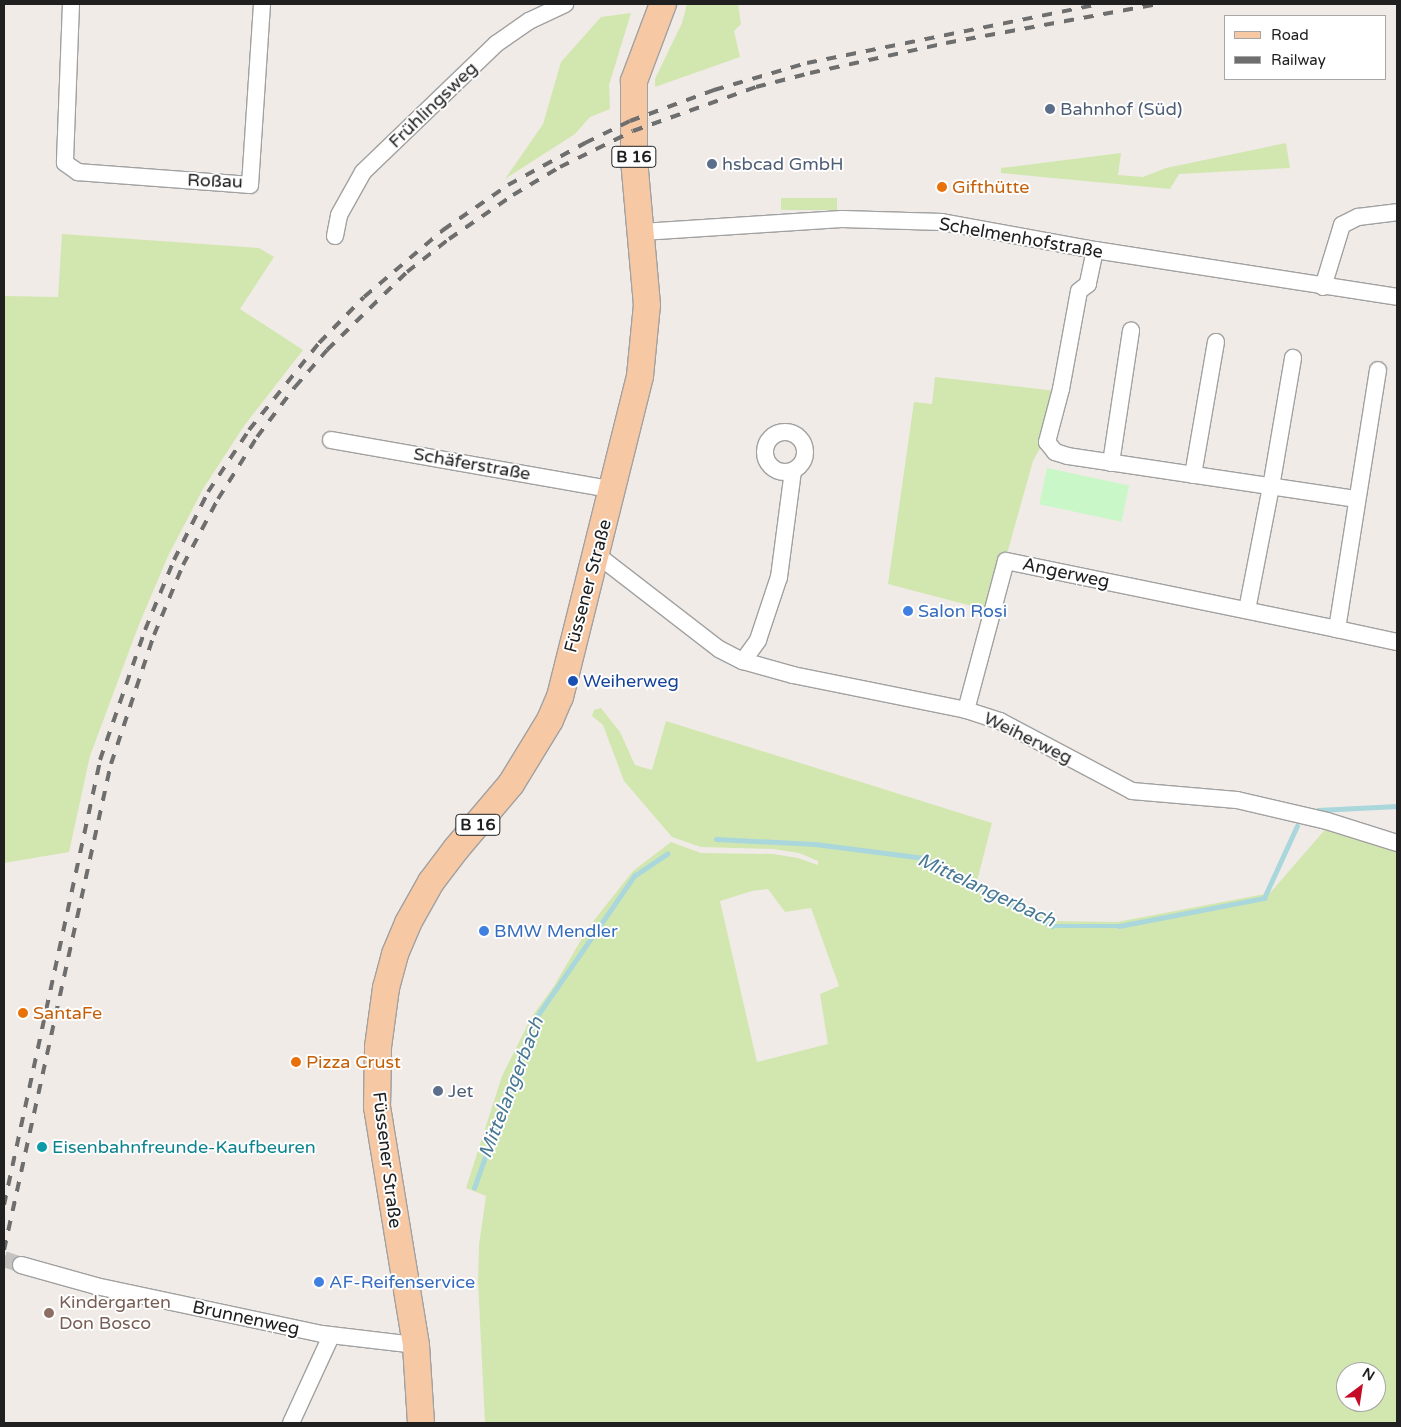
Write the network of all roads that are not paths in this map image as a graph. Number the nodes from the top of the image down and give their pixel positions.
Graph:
1 (71, 4) edge
2 (262, 4) edge
3 (565, 4) edge
4 (663, 4) edge
5 (1397, 212) edge
6 (642, 232) junction
7 (335, 236) dead end
8 (1095, 250) junction
9 (1323, 286) junction
10 (1397, 297) edge
11 (1131, 331) dead end
12 (1216, 342) dead end
13 (1293, 358) dead end
14 (1378, 370) dead end
15 (331, 440) dead end
16 (1111, 463) junction
17 (793, 471) dead end
18 (1193, 475) junction
19 (1271, 487) junction
20 (614, 490) junction
21 (1356, 499) junction
22 (596, 554) junction
23 (1247, 610) junction
24 (1337, 628) junction
25 (1397, 642) edge
26 (743, 661) junction
27 (966, 710) junction
28 (1397, 843) edge
29 (21, 1265) tunnel mouth
30 (331, 1336) junction
31 (416, 1345) junction
32 (291, 1423) edge
33 (421, 1423) edge

1 - 2 street, Roßau
3 - 7 street, Frühlingsweg
4 - 6 main road, Füssener Straße / B 16
5 - 9 street
6 - 8 street, Schelmenhofstraße
6 - 20 main road, Füssener Straße / B 16
8 - 9 street, Schelmenhofstraße
8 - 16 street
9 - 10 street, Schelmenhofstraße
11 - 16 street
12 - 18 street
13 - 19 street
14 - 21 street
15 - 20 street, Schäferstraße
16 - 18 street
17 - 26 street
18 - 19 street
19 - 21 street
19 - 23 street
20 - 22 main road, Füssener Straße / B 16
21 - 24 street
22 - 26 street, Weiherweg
22 - 31 main road, Füssener Straße / B 16
23 - 24 street, Angerweg
23 - 27 street, Angerweg
24 - 25 street, Angerweg
26 - 27 street, Weiherweg
27 - 28 street, Weiherweg
29 - 30 street, Brunnenweg
30 - 31 street, Brunnenweg
30 - 32 street
31 - 33 main road, Füssener Straße / B 16

